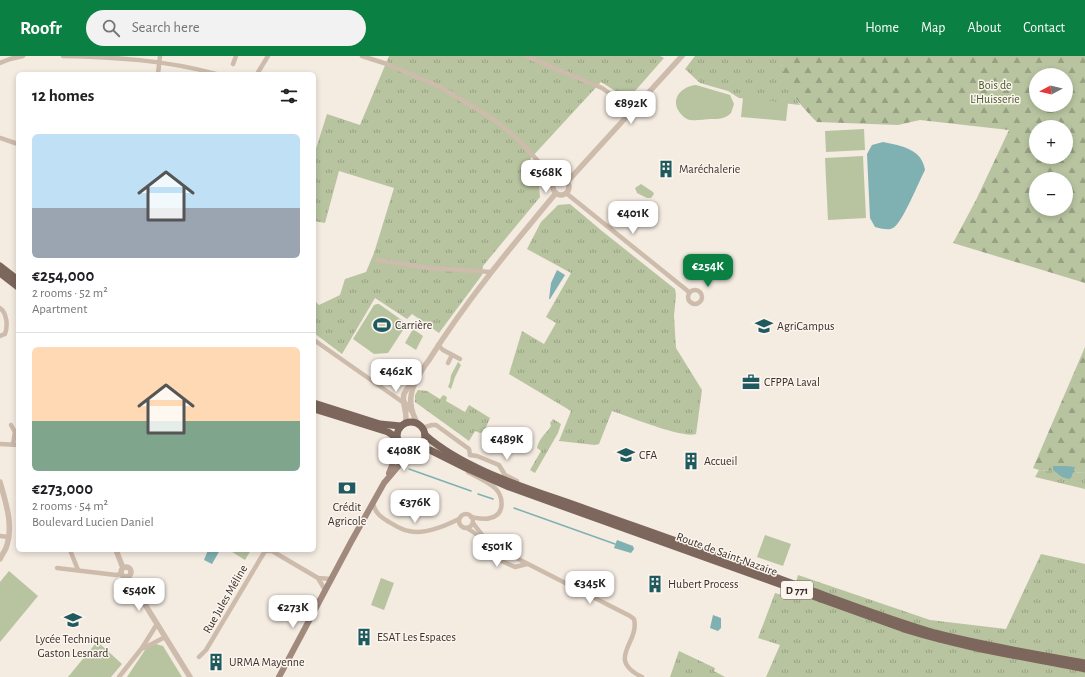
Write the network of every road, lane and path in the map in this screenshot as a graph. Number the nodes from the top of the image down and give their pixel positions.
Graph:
1 (20, 56) edge
2 (63, 56) edge
3 (92, 56) edge
4 (160, 56) edge
5 (236, 56) edge
6 (268, 56) edge
7 (362, 56) edge
8 (525, 56) edge
9 (682, 56) edge
10 (0, 63) edge
11 (160, 63) junction
12 (233, 64) dead end
13 (158, 72) edge
14 (206, 72) edge
15 (258, 72) edge
16 (633, 110) junction
17 (0, 138) edge
18 (16, 143) edge
19 (556, 181) junction
20 (567, 182) junction
21 (556, 193) junction
22 (566, 193) junction
23 (376, 260) dead end
24 (0, 266) edge
25 (491, 272) junction
26 (0, 273) edge
27 (16, 278) edge
28 (16, 285) edge
29 (689, 292) dead end
30 (0, 308) edge
31 (0, 336) edge
32 (316, 341) edge
33 (438, 345) junction
34 (452, 355) junction
35 (460, 360) dead end
36 (448, 363) dead end
37 (418, 375) junction
38 (403, 402) junction
39 (316, 404) edge
40 (316, 410) edge
41 (412, 412) junction
42 (11, 425) dead end
43 (403, 425) junction
44 (420, 426) junction
45 (425, 435) junction
46 (399, 441) junction
47 (0, 444) edge
48 (16, 445) edge
49 (414, 449) junction
50 (470, 455) junction
51 (445, 458) junction
52 (462, 460) junction
53 (0, 482) edge
54 (384, 483) junction
55 (534, 490) junction
56 (373, 504) junction
57 (472, 517) junction
58 (459, 519) junction
59 (473, 523) junction
60 (467, 528) junction
61 (0, 536) edge
62 (8, 537) junction
63 (482, 540) junction
64 (493, 546) junction
65 (71, 552) edge
66 (117, 552) edge
67 (264, 552) edge
68 (274, 552) edge
69 (0, 559) edge
70 (527, 564) junction
71 (57, 568) dead end
72 (78, 570) junction
73 (122, 571) junction
74 (128, 577) junction
75 (318, 578) junction
76 (331, 579) junction
77 (325, 590) junction
78 (157, 624) junction
79 (165, 637) junction
80 (142, 648) junction
81 (199, 656) dead end
82 (1085, 664) edge
83 (1085, 669) edge
84 (119, 677) edge
85 (190, 677) edge
86 (279, 677) edge
87 (642, 677) edge

1 - 10 street
2 - 3 street
3 - 11 street
4 - 11 street
5 - 12 street
6 - 15 street
7 - 19 street
8 - 16 street
9 - 16 street
11 - 13 street
11 - 14 street
16 - 20 street
17 - 18 street
19 - 20 street
19 - 21 street
20 - 22 street
21 - 22 street
21 - 25 street
22 - 29 street
23 - 25 street
24 - 27 main road
25 - 33 street
26 - 28 main road
30 - 31 street
32 - 38 street
33 - 34 street
33 - 37 street
34 - 35 street
34 - 36 street
37 - 38 street
37 - 41 street
38 - 41 street
38 - 43 street
39 - 43 main road
40 - 46 main road
41 - 44 street
42 - 48 street
43 - 44 main road
43 - 46 main road
44 - 45 main road
44 - 50 street
45 - 49 main road
45 - 52 main road, Route de Saint-Nazaire
46 - 49 main road
46 - 54 main road
47 - 48 street
49 - 51 main road, Route de Saint-Nazaire
49 - 54 main road
50 - 52 street
50 - 55 street
51 - 57 street
51 - 83 main road, Route de Saint-Nazaire / D 771
52 - 55 main road, Route de Saint-Nazaire
53 - 62 street
54 - 56 main road
55 - 82 main road, Route de Saint-Nazaire
56 - 58 street
56 - 76 main road
57 - 58 street
57 - 59 street
58 - 60 street
59 - 60 street
59 - 64 street
60 - 63 street
61 - 62 street
62 - 69 street
63 - 64 street
63 - 70 street
64 - 70 street
65 - 72 street
66 - 73 street
67 - 81 street, Rue Jules Méline
68 - 75 street, Rue Jules Méline
70 - 87 street
71 - 72 street
72 - 73 street
73 - 74 street
73 - 74 street
74 - 78 street
75 - 76 street, Rue Jules Méline
75 - 77 street
76 - 77 main road
77 - 86 main road
78 - 79 street
78 - 80 street
79 - 80 street
79 - 85 street
80 - 84 street

